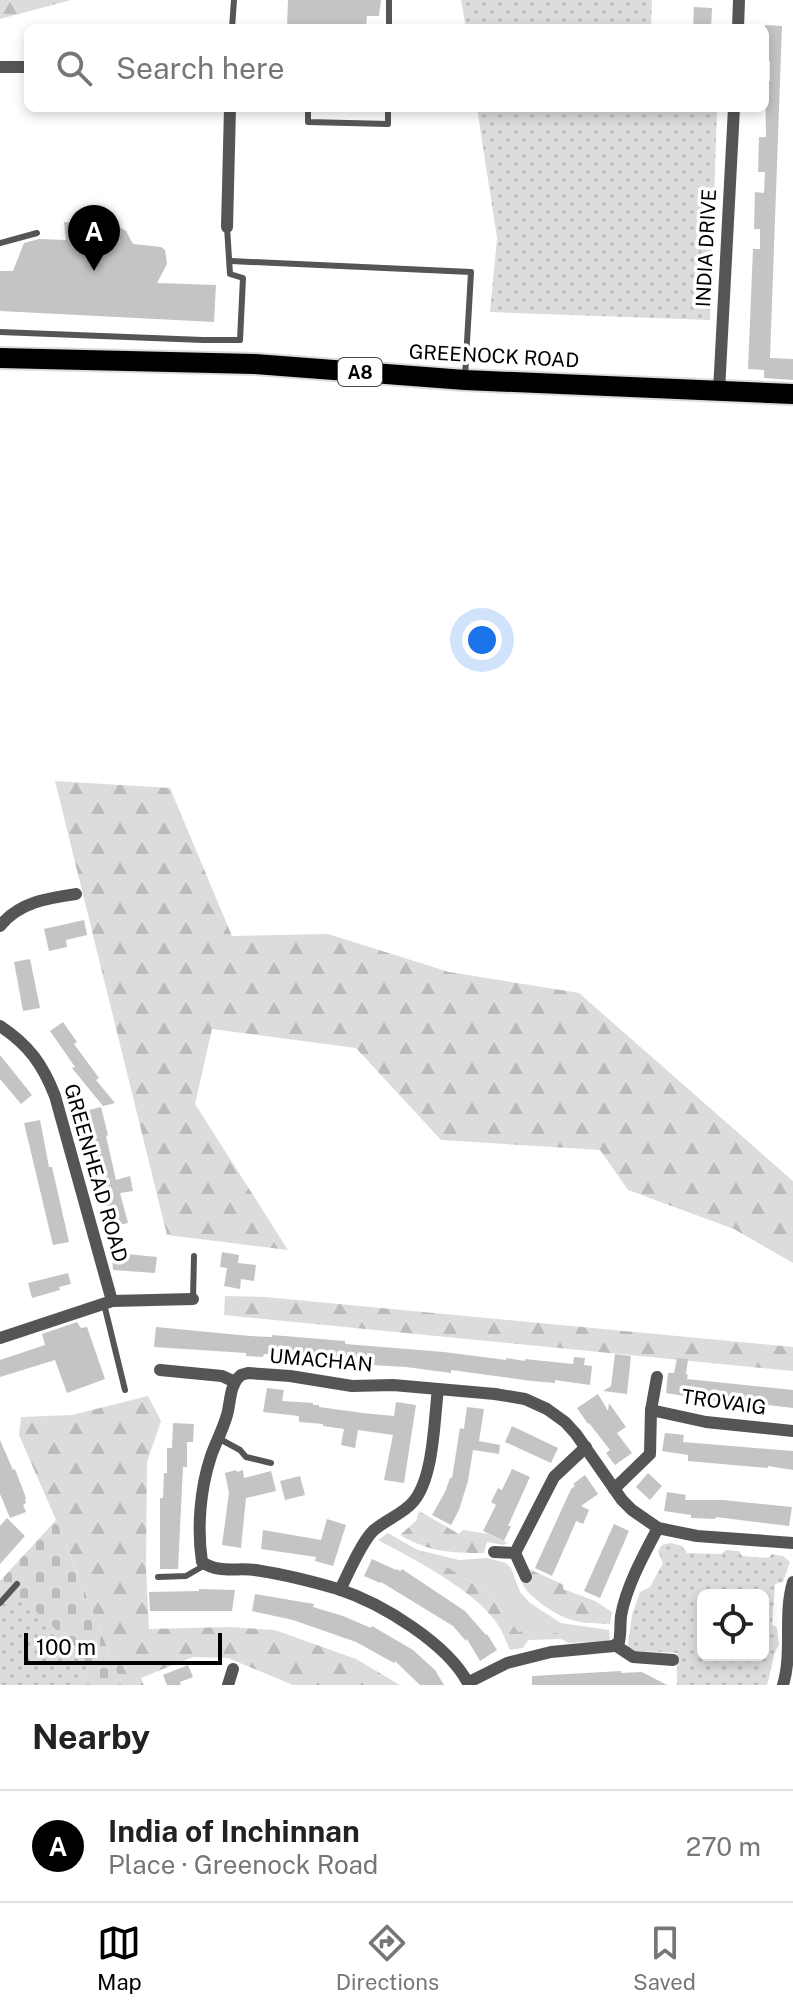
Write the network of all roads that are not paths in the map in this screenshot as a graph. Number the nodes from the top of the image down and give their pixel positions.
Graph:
1 (234, 0) edge
2 (389, 0) edge
3 (739, 0) edge
4 (232, 24) edge
5 (389, 24) edge
6 (738, 24) edge
7 (0, 67) edge
8 (24, 67) edge
9 (230, 112) edge
10 (308, 112) edge
11 (388, 112) edge
12 (734, 112) edge
13 (227, 227) joint
14 (37, 233) dead end
15 (0, 243) edge
16 (231, 261) junction
17 (0, 332) edge
18 (225, 340) junction
19 (0, 358) edge
20 (223, 363) junction
21 (465, 380) junction
22 (719, 391) junction
23 (793, 394) edge
24 (76, 894) dead end
25 (0, 926) edge
26 (0, 1026) edge
27 (194, 1256) dead end
28 (193, 1299) joint
29 (108, 1302) junction
30 (0, 1338) edge
31 (160, 1370) dead end
32 (657, 1377) dead end
33 (235, 1382) junction
34 (438, 1389) junction
35 (125, 1390) dead end
36 (651, 1410) junction
37 (793, 1431) edge
38 (218, 1438) junction
39 (586, 1447) junction
40 (271, 1463) dead end
41 (614, 1489) junction
42 (658, 1528) junction
43 (793, 1543) edge
44 (494, 1552) dead end
45 (515, 1553) junction
46 (205, 1565) junction
47 (158, 1577) dead end
48 (526, 1577) dead end
49 (793, 1582) edge
50 (17, 1584) dead end
51 (340, 1590) junction
52 (0, 1603) edge
53 (615, 1645) junction
54 (673, 1660) dead end
55 (233, 1669) dead end
56 (469, 1684) edge
57 (228, 1685) edge
58 (783, 1685) edge

1 - 4 lane
2 - 5 lane
3 - 6 street
7 - 8 street
9 - 13 street
10 - 11 lane
12 - 22 street, INDIA DRIVE
13 - 16 lane
14 - 15 lane
16 - 18 lane
16 - 21 lane
17 - 18 lane
18 - 20 lane
19 - 20 main road, GREENOCK ROAD / A8
20 - 21 main road, GREENOCK ROAD / A8
21 - 22 main road, GREENOCK ROAD / A8
22 - 23 main road, GREENOCK ROAD / A8
24 - 25 street
26 - 29 street, GREENHEAD ROAD
27 - 28 lane
28 - 29 street
29 - 30 street
29 - 35 lane
31 - 33 street
32 - 36 street
33 - 34 street, UMACHAN
33 - 38 street
34 - 39 street, UMACHAN
34 - 51 street
36 - 37 street, TROVAIG
36 - 41 street
38 - 40 lane
38 - 46 street
39 - 41 street, UMACHAN
39 - 45 street
41 - 42 street, UMACHAN
42 - 43 street, UMACHAN
42 - 53 street
44 - 45 street
45 - 48 street
46 - 47 lane
46 - 51 street
49 - 58 street
50 - 52 lane
51 - 56 street
53 - 54 street
53 - 56 street
55 - 57 street

